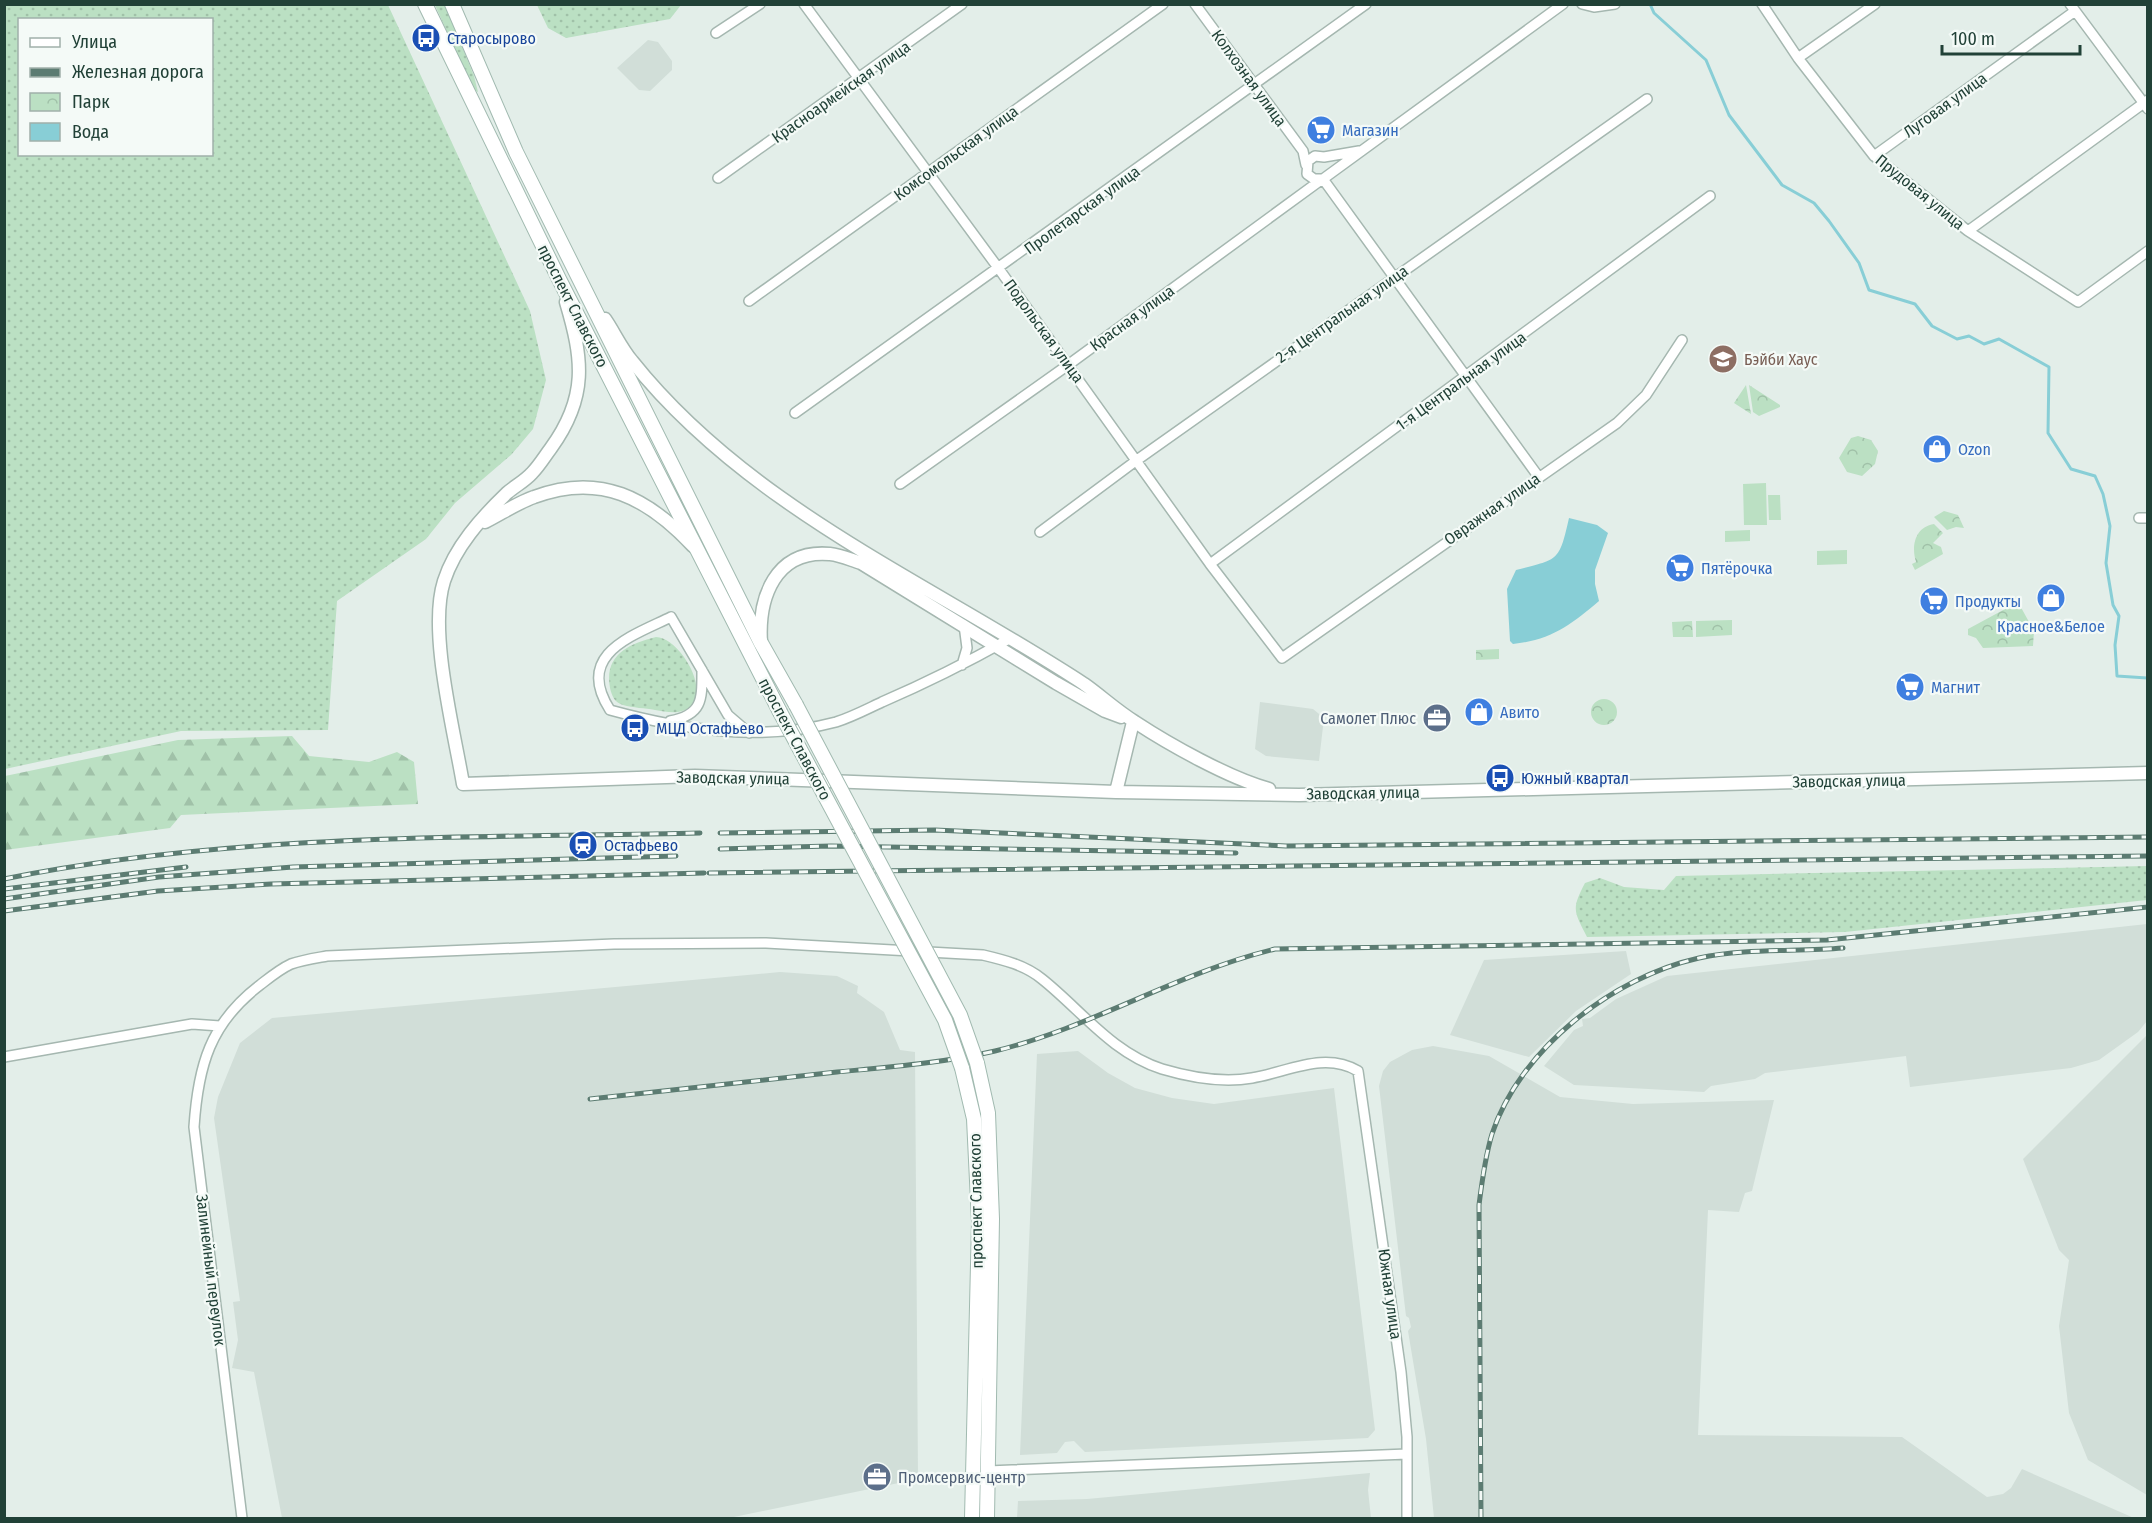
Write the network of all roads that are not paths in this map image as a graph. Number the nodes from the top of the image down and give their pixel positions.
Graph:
1 (425, 4) edge
2 (452, 4) edge
3 (760, 4) edge
4 (804, 4) edge
5 (962, 4) edge
6 (1163, 4) edge
7 (1195, 4) edge
8 (1366, 4) edge
9 (1563, 4) edge
10 (1582, 4) edge
11 (1615, 4) edge
12 (1762, 4) edge
13 (1875, 4) edge
14 (2073, 8) edge
15 (716, 33) dead end
16 (1798, 58) junction
17 (858, 81) junction
18 (1253, 86) junction
19 (1647, 99) dead end
20 (2146, 104) edge
21 (1303, 151) junction
22 (1359, 151) junction
23 (1320, 156) junction
24 (1874, 156) junction
25 (1306, 165) junction
26 (928, 173) junction
27 (1310, 177) junction
28 (718, 178) dead end
29 (1324, 178) junction
30 (1304, 191) junction
31 (1710, 196) dead end
32 (1968, 231) junction
33 (2148, 251) edge
34 (999, 269) junction
35 (576, 272) junction
36 (1394, 278) junction
37 (559, 279) junction
38 (749, 301) dead end
39 (1682, 340) dead end
40 (1068, 365) junction
41 (1465, 378) junction
42 (795, 412) dead end
43 (1137, 459) junction
44 (1538, 476) junction
45 (900, 484) dead end
46 (476, 526) junction
47 (1040, 532) dead end
48 (701, 555) junction
49 (1210, 564) junction
50 (964, 625) junction
51 (1009, 639) junction
52 (761, 642) junction
53 (997, 646) junction
54 (1282, 658) joint
55 (962, 664) junction
56 (702, 670) junction
57 (664, 722) junction
58 (1133, 722) junction
59 (749, 733) junction
60 (2148, 773) edge
61 (1116, 792) junction
62 (1299, 795) junction
63 (220, 1026) junction
64 (4, 1057) edge
65 (1358, 1071) joint
66 (1407, 1454) junction
67 (988, 1471) junction
68 (242, 1518) edge
69 (972, 1518) edge
70 (987, 1518) edge
71 (1407, 1518) edge

1 - 37 main road, проспект Славского
2 - 35 main road, проспект Славского
3 - 15 street
4 - 17 street, Подольская улица
5 - 17 street, Красноармейская улица
6 - 26 street, Комсомольская улица
7 - 18 street, Колхозная улица
8 - 18 street, Пролетарская улица
9 - 22 street, Красная улица
10 - 11 street
12 - 16 street, Прудовая улица
13 - 16 street
14 - 20 street
14 - 24 street, Луговая улица
16 - 24 street, Прудовая улица
17 - 26 street, Подольская улица
17 - 28 street, Красноармейская улица
18 - 21 street, Колхозная улица
18 - 34 street, Пролетарская улица
19 - 36 street, 2-я Центральная улица
20 - 32 street, Прудовая улица
21 - 23 street, Колхозная улица
21 - 25 street, Колхозная улица
22 - 23 street, Красная улица
22 - 29 street, Красная улица
23 - 25 street
23 - 29 street
24 - 32 street, Прудовая улица
25 - 27 street, Колхозная улица
26 - 34 street, Подольская улица
26 - 38 street, Комсомольская улица
27 - 29 street
27 - 30 street
29 - 30 street, Красная улица
29 - 36 street
30 - 40 street, Красная улица
31 - 41 street, 1-я Центральная улица
32 - 33 street
34 - 40 street, Подольская улица
34 - 42 street, Пролетарская улица
35 - 51 street
35 - 52 main road, проспект Славского
36 - 41 street
36 - 43 street, 2-я Центральная улица
37 - 46 street
37 - 48 main road, проспект Славского
39 - 44 street, Овражная улица
40 - 43 street, Подольская улица
40 - 45 street, Красная улица
41 - 44 street
41 - 49 street, 1-я Центральная улица
43 - 47 street, 2-я Центральная улица
43 - 49 street, Подольская улица
44 - 54 street, Овражная улица
46 - 48 street
46 - 61 street, Заводская улица
48 - 69 main road, проспект Славского, bridge
49 - 54 street, Подольская улица
50 - 52 street
50 - 53 street
50 - 55 street
51 - 53 street
51 - 58 street
52 - 67 main road, проспект Славского, bridge
53 - 55 street
53 - 58 street
55 - 59 street
56 - 57 street
56 - 57 street
56 - 59 street
57 - 59 street
58 - 61 street
58 - 62 street
60 - 62 street, Заводская улица
61 - 62 street, Заводская улица
63 - 64 street
63 - 65 street, Залинейный переулок
63 - 68 street, Залинейный переулок
65 - 66 street, Южная улица
66 - 67 street
66 - 71 street, Южная улица
67 - 70 main road, проспект Славского

